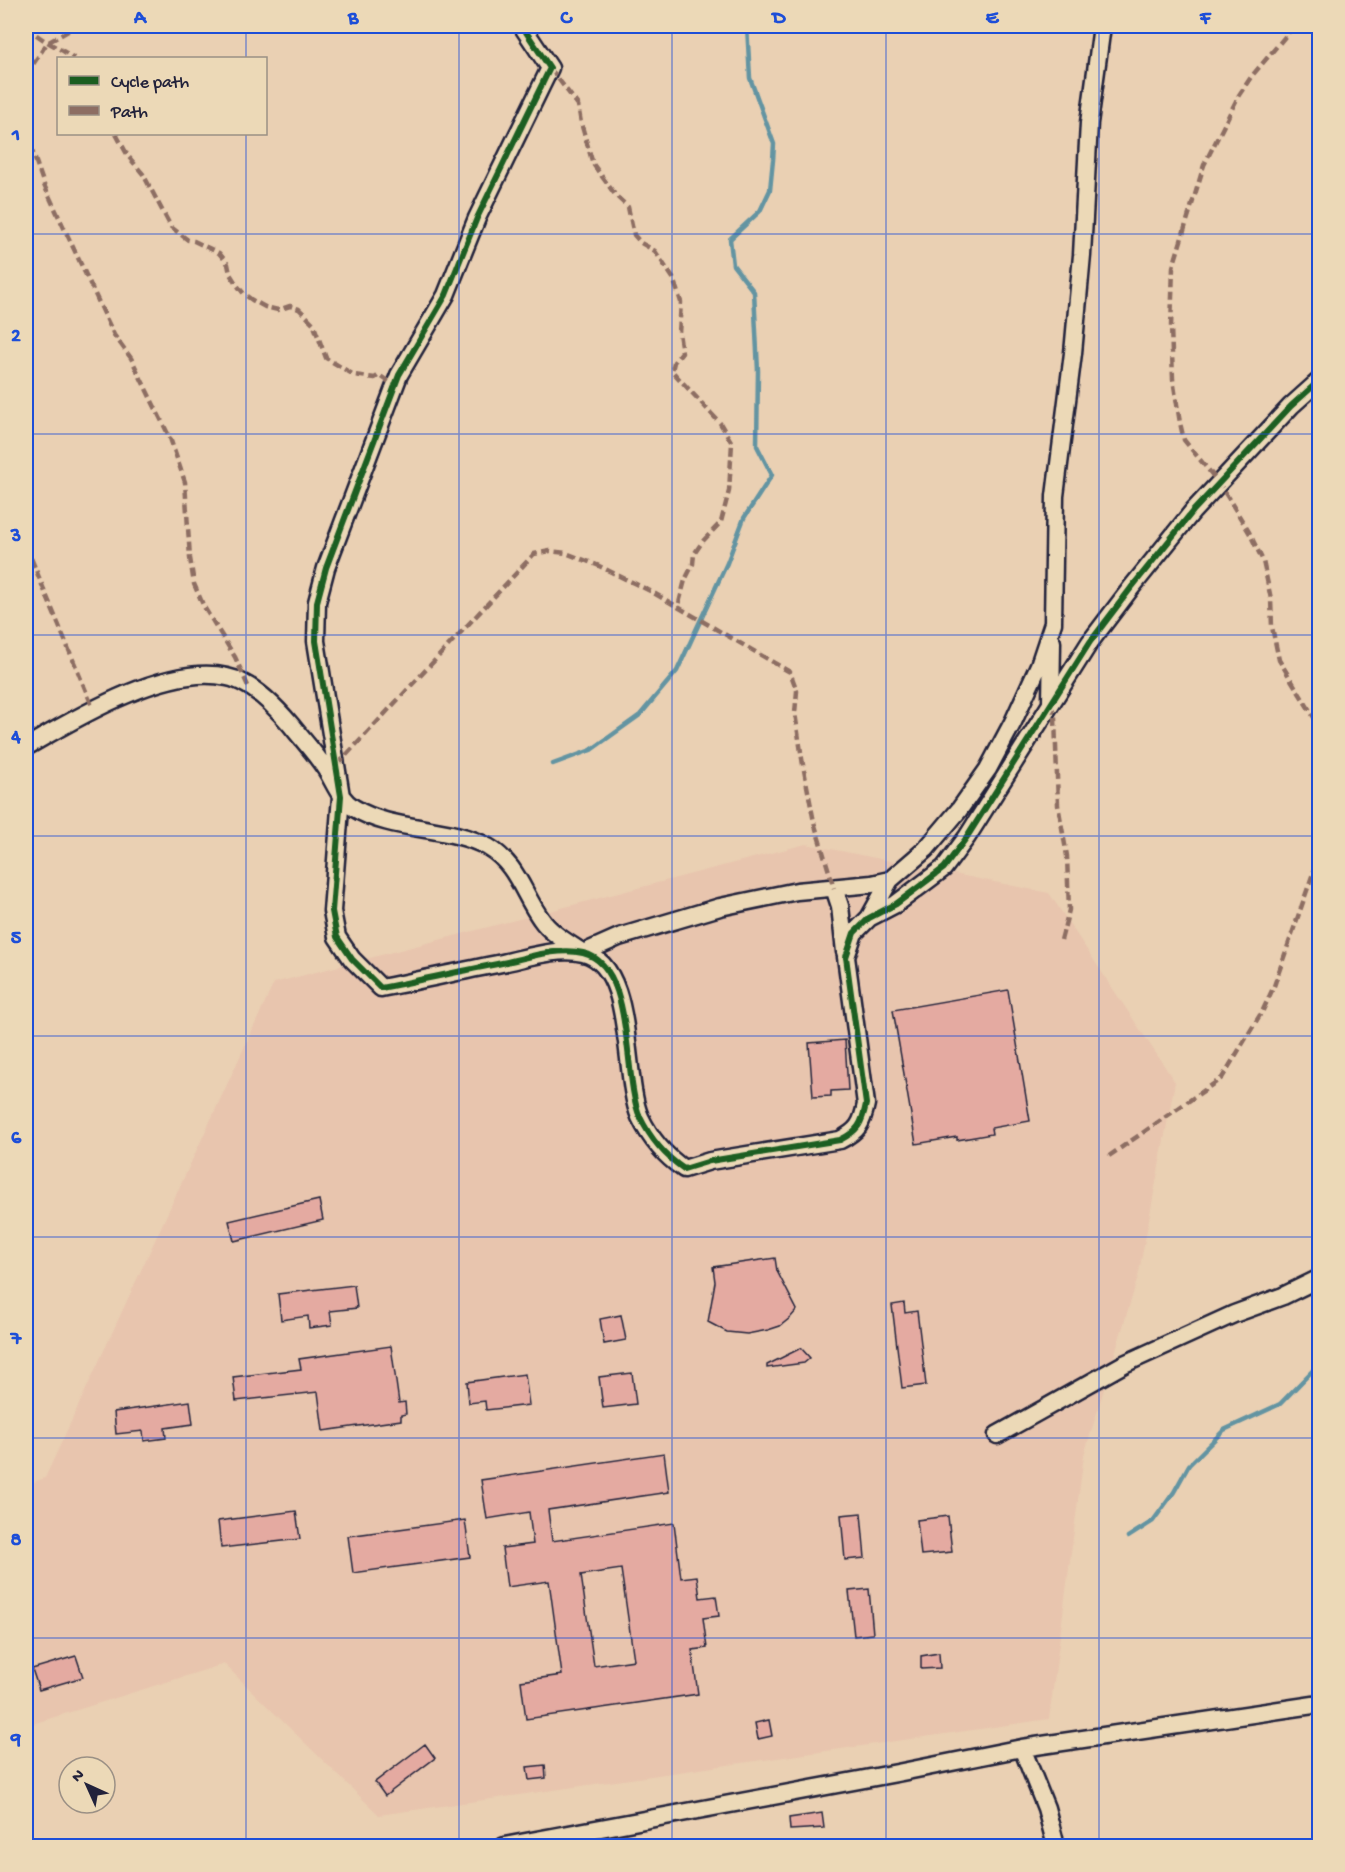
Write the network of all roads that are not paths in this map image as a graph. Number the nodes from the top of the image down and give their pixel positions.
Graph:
1 (522, 26) edge
2 (1102, 26) edge
3 (1320, 380) edge
4 (1053, 623) junction
5 (1051, 703) junction
6 (26, 747) edge
7 (341, 796) junction
8 (890, 880) junction
9 (834, 888) junction
10 (869, 918) junction
11 (583, 953) junction
12 (846, 957) junction
13 (1320, 1278) edge
14 (998, 1436) dead end
15 (1320, 1704) edge
16 (1022, 1748) junction
17 (504, 1846) edge
18 (1056, 1846) edge

1 - 7 street
2 - 4 street
3 - 5 street
4 - 5 street
4 - 8 street
5 - 10 street
6 - 7 street
7 - 11 street
7 - 11 street
8 - 9 street
8 - 10 street
9 - 11 street
9 - 12 street
10 - 12 street
11 - 12 street
13 - 14 street
15 - 16 street
16 - 17 street
16 - 18 street

